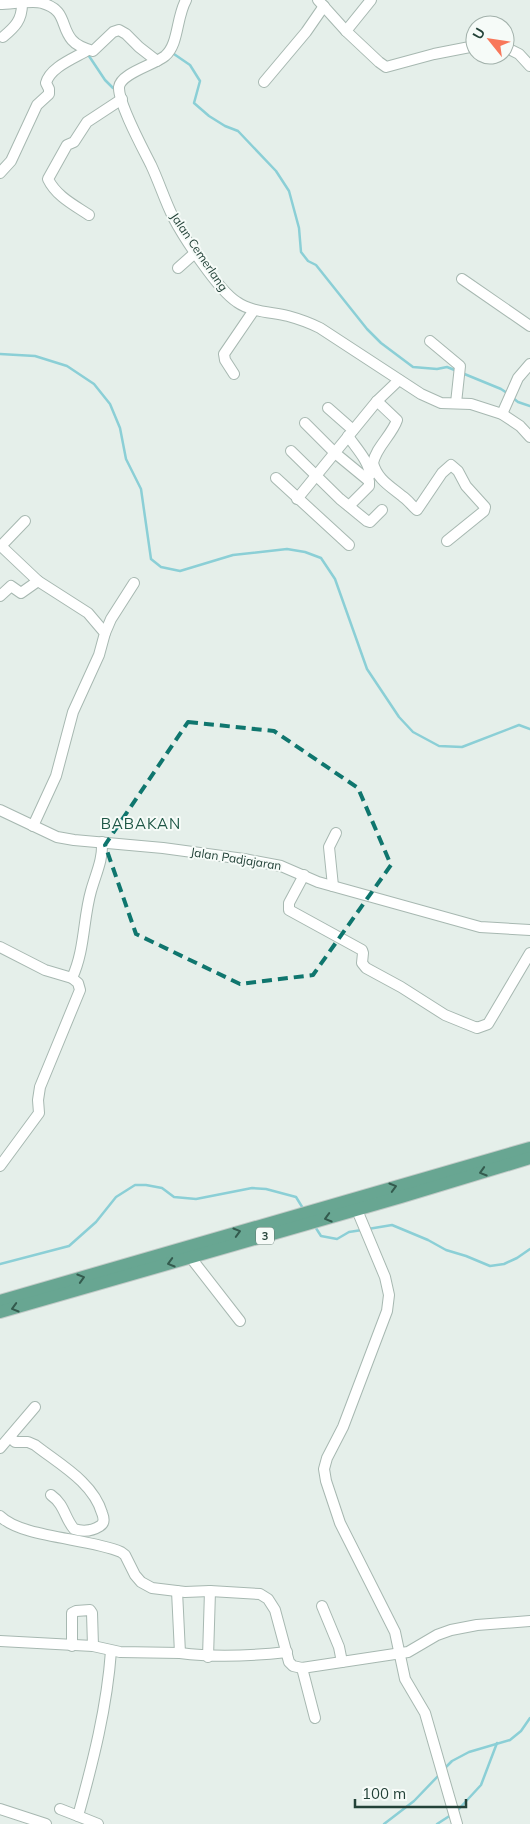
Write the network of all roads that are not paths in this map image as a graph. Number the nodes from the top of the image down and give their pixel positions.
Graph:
1 (186, 0) edge
2 (371, 0) edge
3 (321, 3) edge
4 (0, 4) edge
5 (22, 4) junction
6 (346, 30) junction
7 (4, 37) dead end
8 (465, 48) edge
9 (88, 50) junction
10 (515, 52) edge
11 (157, 61) junction
12 (530, 66) edge
13 (264, 82) dead end
14 (122, 99) junction
15 (0, 173) edge
16 (90, 215) dead end
17 (196, 252) junction
18 (178, 268) dead end
19 (462, 279) dead end
20 (254, 310) junction
21 (530, 326) edge
22 (430, 341) dead end
23 (530, 364) edge
24 (234, 374) dead end
25 (399, 380) junction
26 (377, 401) junction
27 (456, 403) junction
28 (328, 408) dead end
29 (502, 414) junction
30 (305, 424) dead end
31 (351, 433) junction
32 (530, 437) edge
33 (291, 451) dead end
34 (335, 453) junction
35 (316, 477) junction
36 (276, 478) dead end
37 (370, 481) junction
38 (297, 499) junction
39 (349, 506) junction
40 (382, 510) dead end
41 (25, 521) dead end
42 (447, 541) dead end
43 (350, 546) dead end
44 (0, 547) edge
45 (38, 581) junction
46 (134, 583) dead end
47 (0, 596) edge
48 (105, 634) junction
49 (0, 810) edge
50 (33, 826) junction
51 (336, 833) dead end
52 (102, 842) junction
53 (304, 875) junction
54 (333, 886) junction
55 (530, 930) edge
56 (0, 947) edge
57 (530, 953) edge
58 (72, 978) junction
59 (530, 1148) edge
60 (530, 1158) edge
61 (0, 1166) edge
62 (357, 1210) junction
63 (191, 1258) junction
64 (0, 1300) edge
65 (0, 1312) edge
66 (240, 1321) dead end
67 (35, 1407) dead end
68 (10, 1437) junction
69 (0, 1448) edge
70 (51, 1494) dead end
71 (0, 1516) edge
72 (177, 1591) junction
73 (210, 1591) junction
74 (322, 1606) dead end
75 (530, 1622) edge
76 (0, 1641) edge
77 (72, 1646) junction
78 (94, 1646) junction
79 (111, 1651) junction
80 (287, 1652) junction
81 (180, 1653) junction
82 (401, 1654) junction
83 (208, 1657) junction
84 (342, 1662) junction
85 (302, 1668) junction
86 (315, 1718) dead end
87 (0, 1809) edge
88 (60, 1810) dead end
89 (78, 1816) junction
90 (46, 1824) edge
91 (98, 1824) edge
92 (457, 1824) edge

1 - 11 street
2 - 6 street
3 - 6 street
3 - 13 street
4 - 5 street
5 - 7 street
5 - 9 street
6 - 8 street
9 - 11 street
9 - 15 street
10 - 12 street
11 - 14 street
14 - 16 street
14 - 17 street, Jalan Cemerlang
17 - 18 street
17 - 20 street, Jalan Cemerlang
19 - 21 street
20 - 24 street
20 - 25 street, Jalan Cemerlang
22 - 27 street
23 - 29 street
25 - 26 street
25 - 27 street, Jalan Cemerlang
26 - 31 street
26 - 42 street
27 - 29 street, Jalan Cemerlang
28 - 31 street
29 - 32 street, Jalan Cemerlang
30 - 34 street
31 - 34 street
31 - 37 street
33 - 35 street
34 - 35 street
34 - 37 street
35 - 38 street
35 - 39 street
36 - 38 street
37 - 39 street
38 - 43 street
39 - 40 street
41 - 44 street
44 - 45 street
45 - 47 street
45 - 48 street
46 - 48 street
48 - 50 street
49 - 50 street, Jalan Padjajaran
50 - 52 street, Jalan Padjajaran
51 - 54 street
52 - 53 street, Jalan Padjajaran
52 - 58 street
53 - 54 street, Jalan Padjajaran
53 - 57 street
54 - 55 street, Jalan Padjajaran
56 - 58 street
58 - 61 street
64 -> 59 main road, 3
60 -> 62 main road, 3
62 -> 63 main road, 3
62 - 82 street
63 -> 65 main road, 3
63 - 66 street
67 - 68 street
68 - 69 street
68 - 70 street
71 - 72 street
72 - 73 street
72 - 81 street
73 - 80 street
73 - 83 street
74 - 84 street
75 - 82 street
76 - 77 street
77 - 78 street
77 - 78 street
78 - 79 street
79 - 81 street
79 - 89 street
80 - 83 street
80 - 85 street
81 - 83 street
82 - 84 street
82 - 92 street
84 - 85 street
85 - 86 street
87 - 90 street
88 - 89 street
89 - 91 street

